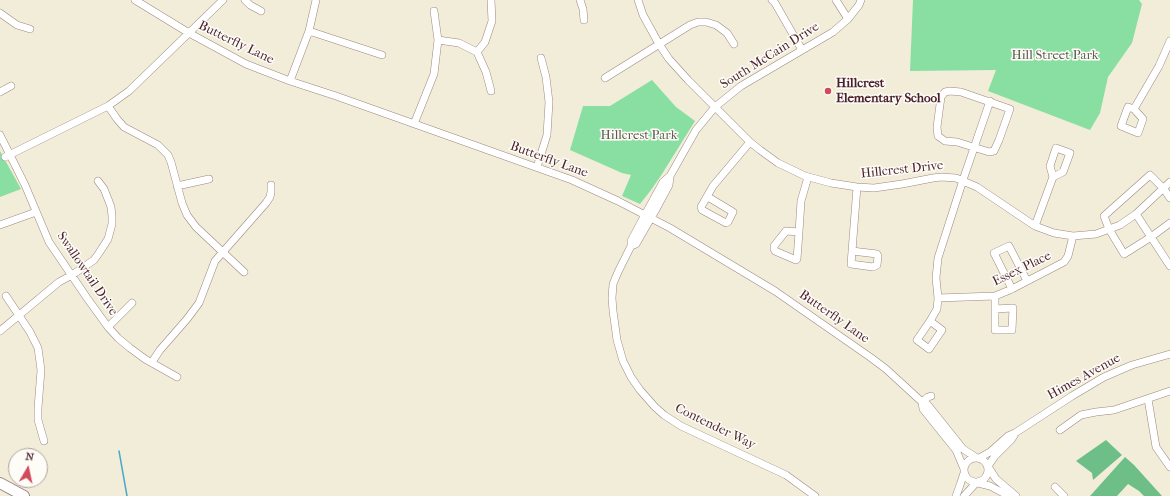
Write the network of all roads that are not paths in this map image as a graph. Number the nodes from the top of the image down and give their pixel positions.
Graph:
1 (135, 0) edge
2 (223, 0) edge
3 (245, 0) edge
4 (316, 0) edge
5 (491, 0) edge
6 (580, 0) edge
7 (638, 0) edge
8 (772, 0) edge
9 (836, 0) edge
10 (861, 0) edge
11 (261, 12) dead end
12 (434, 12) dead end
13 (0, 13) edge
14 (848, 19) junction
15 (584, 20) dead end
16 (30, 29) dead end
17 (309, 31) junction
18 (188, 33) junction
19 (438, 40) junction
20 (1170, 41) edge
21 (659, 44) junction
22 (734, 44) dead end
23 (802, 50) junction
24 (477, 52) junction
25 (382, 55) dead end
26 (541, 58) dead end
27 (605, 78) dead end
28 (290, 81) junction
29 (11, 86) dead end
30 (491, 91) dead end
31 (0, 92) edge
32 (990, 101) junction
33 (108, 106) junction
34 (715, 107) junction
35 (1134, 109) dead end
36 (414, 124) junction
37 (0, 135) edge
38 (750, 142) junction
39 (975, 147) junction
40 (8, 156) junction
41 (537, 168) junction
42 (808, 177) junction
43 (1053, 177) dead end
44 (209, 179) dead end
45 (963, 180) junction
46 (98, 181) dead end
47 (1170, 182) edge
48 (271, 185) dead end
49 (177, 186) junction
50 (857, 187) junction
51 (1164, 189) junction
52 (708, 197) dead end
53 (1170, 198) edge
54 (36, 212) junction
55 (1136, 214) junction
56 (648, 216) junction
57 (1170, 223) edge
58 (0, 225) edge
59 (1035, 226) junction
60 (1109, 229) junction
61 (799, 232) junction
62 (1073, 236) junction
63 (1151, 237) junction
64 (223, 251) junction
65 (852, 251) dead end
66 (1170, 266) edge
67 (244, 272) dead end
68 (72, 275) junction
69 (1027, 281) junction
70 (1012, 289) junction
71 (6, 296) dead end
72 (995, 296) junction
73 (938, 298) junction
74 (132, 303) dead end
75 (996, 308) dead end
76 (19, 315) junction
77 (930, 321) dead end
78 (108, 327) junction
79 (0, 331) edge
80 (1170, 354) edge
81 (152, 362) junction
82 (177, 376) dead end
83 (1170, 391) edge
84 (1148, 399) junction
85 (925, 403) junction
86 (1060, 430) dead end
87 (1016, 433) junction
88 (44, 440) dead end
89 (978, 458) junction
90 (988, 467) junction
91 (1170, 468) edge
92 (964, 471) junction
93 (0, 483) edge
94 (977, 483) junction
95 (1055, 487) dead end
96 (24, 496) edge
97 (815, 496) edge
98 (956, 496) edge
99 (964, 496) edge
100 (1009, 496) edge
101 (1016, 496) edge
102 (1064, 496) edge

1 - 18 street, Butterfly Lane
2 - 18 street
3 - 11 street
4 - 17 street
5 - 24 street
6 - 15 street
7 - 21 street, Hillcrest Drive
8 - 23 street
9 - 14 street
10 - 14 street, South McCain Drive
12 - 19 street
13 - 16 street
14 - 23 street, South McCain Drive
17 - 25 street
17 - 28 street
18 - 28 street, Butterfly Lane
18 - 33 street
19 - 24 street
19 - 36 street
20 - 35 street
21 - 22 street
21 - 27 street
21 - 34 street, Hillcrest Drive
23 - 34 street, South McCain Drive
24 - 30 street
26 - 41 street
28 - 36 street, Butterfly Lane
29 - 31 street
32 - 39 street
32 - 39 street
32 - 39 street
33 - 40 street
33 - 49 street
34 - 38 street, Hillcrest Drive
34 - 56 street, South McCain Drive
36 - 41 street, Butterfly Lane
37 - 40 street, Swallowtail Drive
38 - 42 street, Hillcrest Drive
38 - 52 street
39 - 45 street
40 - 54 street, Swallowtail Drive
41 - 56 street, Butterfly Lane
42 - 50 street, Hillcrest Drive
42 - 61 street
43 - 59 street
44 - 49 street
45 - 50 street, Hillcrest Drive
45 - 59 street, Hillcrest Drive
45 - 73 street
46 - 68 street
47 - 51 street, Hillcrest Drive
48 - 64 street
49 - 64 street
50 - 65 street
51 - 53 street
51 - 55 street, Hillcrest Drive
51 - 60 street
54 - 58 street
54 - 68 street, Swallowtail Drive
55 - 60 street, Hillcrest Drive
55 - 63 street
56 - 85 street, Butterfly Lane
56 - 97 street, Contender Way
57 - 63 street
59 - 62 street, Hillcrest Drive
60 - 62 street, Hillcrest Drive
60 - 63 street
61 - 61 street
62 - 69 street, Essex Place
63 - 66 street
64 - 67 street
64 - 81 street
68 - 76 street
68 - 78 street, Swallowtail Drive
69 - 70 street, Essex Place
69 - 70 street
70 - 72 street, Essex Place
71 - 76 street
72 - 73 street, Essex Place
72 - 75 street
73 - 77 street
74 - 78 street
76 - 79 street
76 - 88 street
78 - 81 street, Swallowtail Drive
80 - 87 street, Himes Avenue
81 - 82 street, Swallowtail Drive
83 - 84 street
84 - 86 street
84 - 91 street
85 - 89 street, Butterfly Lane
85 - 92 street, Butterfly Lane
87 - 89 street, Himes Avenue
87 - 90 street, Himes Avenue
89 - 90 street
89 - 92 street
90 - 94 street
90 - 101 street
92 - 94 street
92 - 98 street
93 - 96 highway
94 - 99 street
94 - 100 street
95 - 102 street

